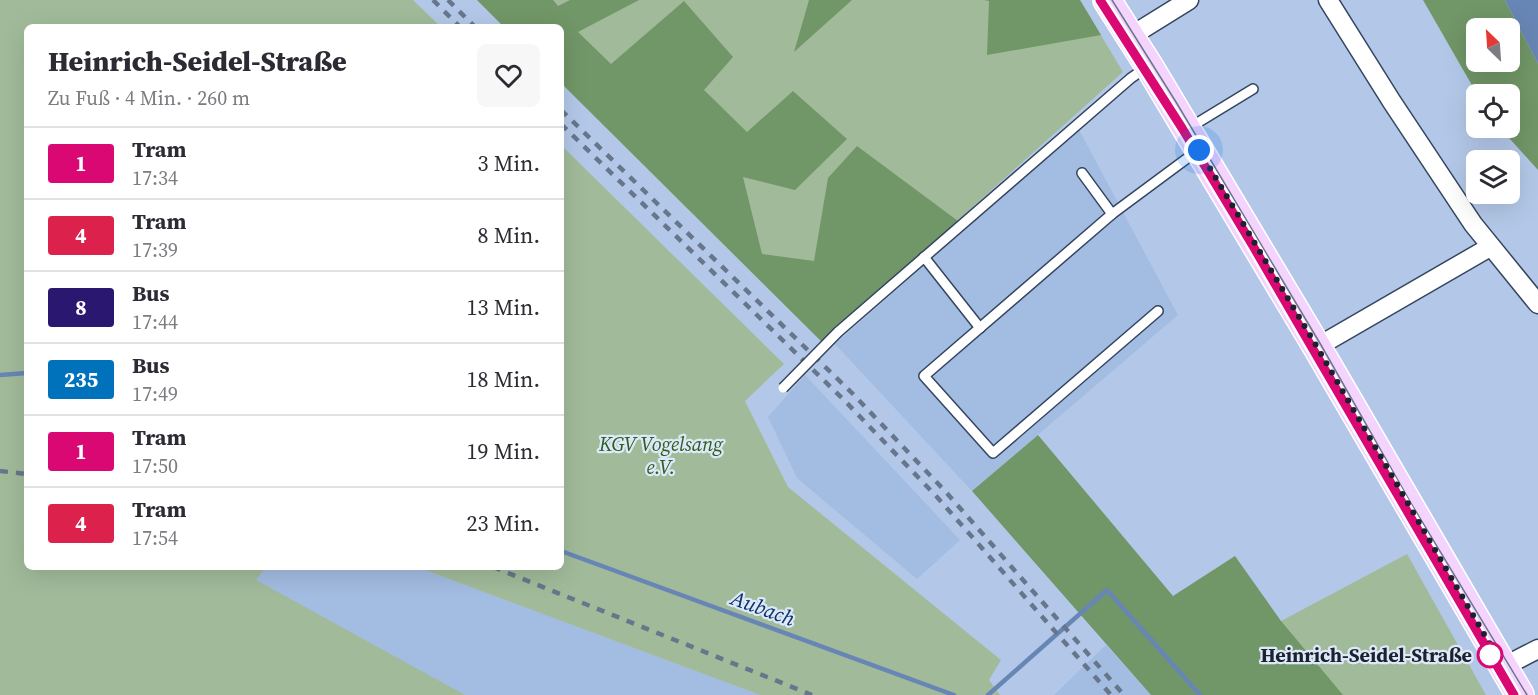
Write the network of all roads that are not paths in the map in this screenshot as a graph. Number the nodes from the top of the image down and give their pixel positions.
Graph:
1 (1107, 0) edge
2 (1189, 0) edge
3 (1329, 0) edge
4 (1131, 36) junction
5 (1149, 66) junction
6 (1253, 89) dead end
7 (1193, 140) junction
8 (1082, 173) dead end
9 (1112, 214) junction
10 (1490, 247) junction
11 (924, 257) junction
12 (1538, 304) edge
13 (1158, 311) dead end
14 (980, 328) junction
15 (1317, 347) junction
16 (783, 388) dead end
17 (1538, 649) edge
18 (1503, 667) junction
19 (1520, 695) edge

1 - 4 main road
2 - 4 street
3 - 10 street
4 - 5 main road
5 - 7 main road
5 - 11 lane
6 - 7 lane
7 - 9 lane
7 - 15 main road
8 - 9 lane
9 - 14 lane
10 - 12 street
10 - 15 street
11 - 14 lane
11 - 16 lane, bridge
13 - 14 lane
15 - 18 main road
17 - 18 street
18 - 19 main road

